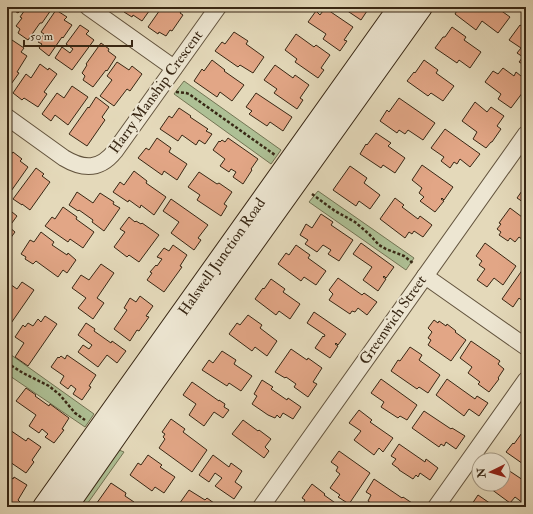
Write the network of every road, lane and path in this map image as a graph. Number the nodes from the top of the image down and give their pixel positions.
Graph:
1 (88, 7) edge
2 (218, 7) edge
3 (400, 7) edge
4 (421, 7) edge
5 (174, 68) junction
6 (173, 91) dead end
7 (7, 117) edge
8 (526, 134) edge
9 (280, 159) dead end
10 (312, 194) dead end
11 (419, 270) junction
12 (526, 347) edge
13 (7, 363) edge
14 (148, 376) junction
15 (526, 380) edge
16 (90, 424) dead end
17 (44, 507) edge
18 (66, 507) edge
19 (260, 507) edge
20 (436, 507) edge

1 - 5 street
2 - 5 street, Harry Manship Crescent
3 - 14 main road, Halswell Junction Road
4 - 14 main road, Halswell Junction Road
5 - 7 street, Harry Manship Crescent
6 - 9 path
8 - 11 street, Greenwich Street
10 - 11 path
11 - 12 street
11 - 19 street, Greenwich Street
13 - 16 path
14 - 17 main road, Halswell Junction Road
14 - 18 main road, Halswell Junction Road
15 - 20 street

